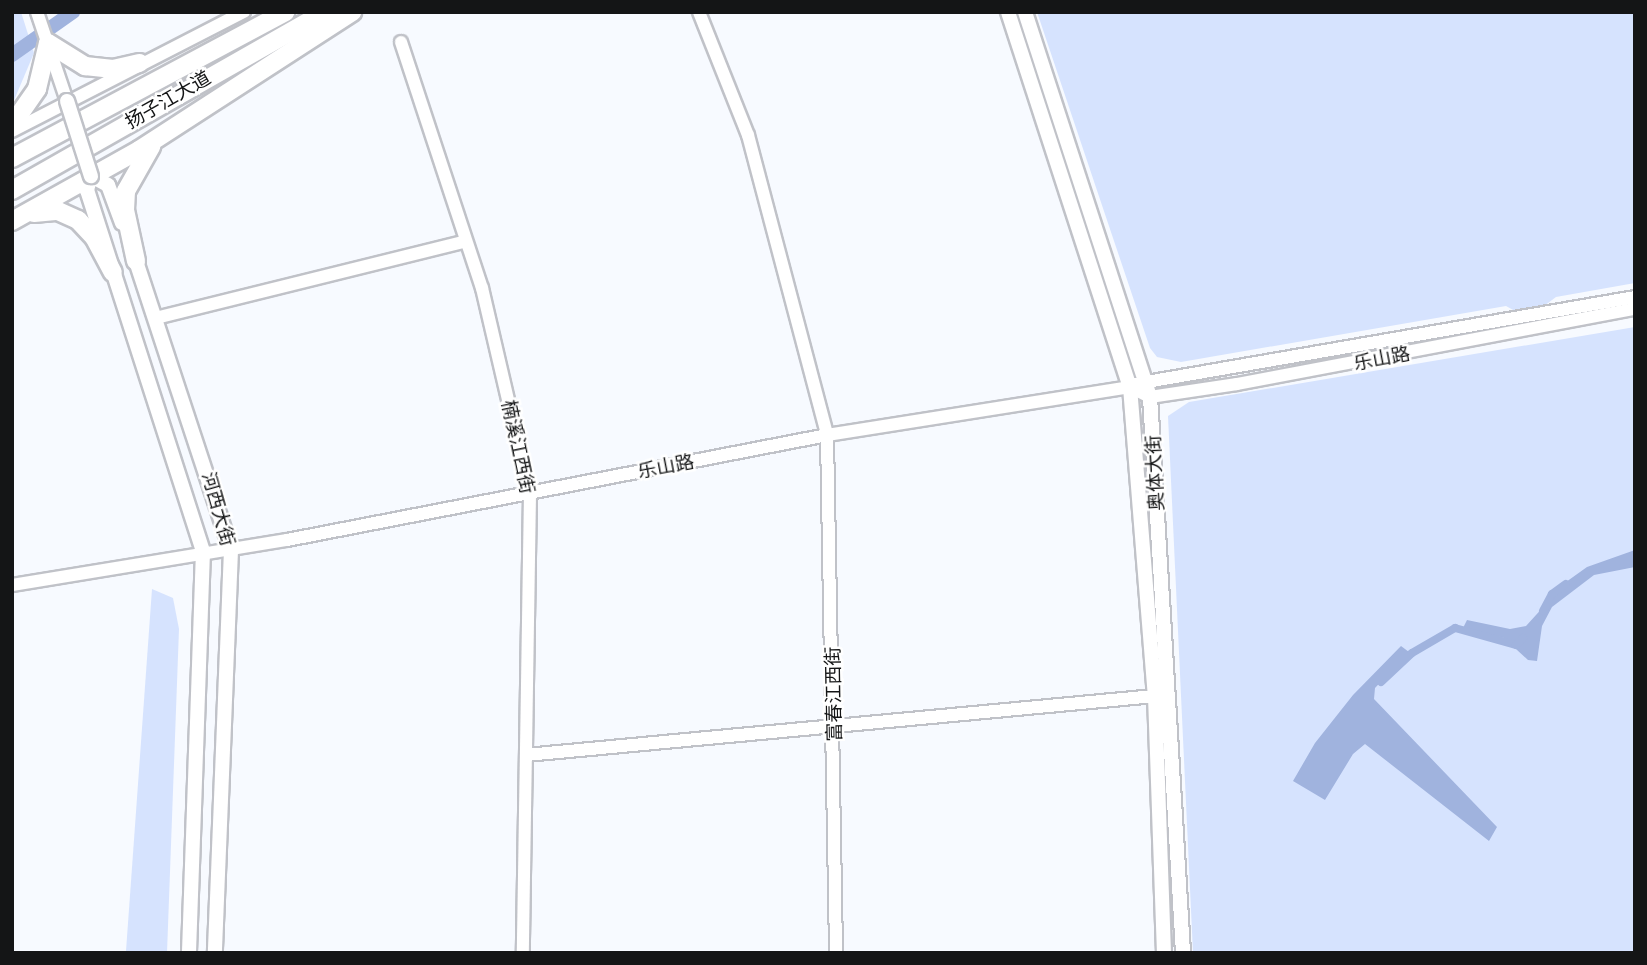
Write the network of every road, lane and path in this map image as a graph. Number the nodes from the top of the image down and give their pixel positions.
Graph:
1 (37, 12) edge
2 (244, 12) edge
3 (285, 12) edge
4 (325, 12) edge
5 (352, 12) edge
6 (699, 12) edge
7 (1008, 12) edge
8 (1025, 12) edge
9 (48, 42) junction
10 (401, 42) dead end
11 (139, 63) junction
12 (67, 101) junction
13 (12, 125) edge
14 (12, 131) edge
15 (164, 133) junction
16 (12, 158) edge
17 (91, 176) junction
18 (12, 190) edge
19 (13, 220) edge
20 (466, 241) junction
21 (136, 261) junction
22 (113, 272) junction
23 (1635, 297) edge
24 (1635, 309) edge
25 (156, 318) junction
26 (1144, 380) junction
27 (1130, 387) junction
28 (1150, 397) junction
29 (827, 435) junction
30 (530, 494) junction
31 (231, 550) junction
32 (202, 551) junction
33 (12, 586) edge
34 (1154, 696) junction
35 (835, 729) junction
36 (526, 755) junction
37 (189, 953) edge
38 (215, 953) edge
39 (523, 953) edge
40 (836, 953) edge
41 (1164, 953) edge
42 (1184, 953) edge

1 - 9 street, 河西大街
2 - 11 street
3 - 16 highway, 扬子江大道
4 - 18 highway, 扬子江大道
5 - 15 highway
6 - 29 street, 富春江西街
7 - 27 main road, 奥体大街
8 - 26 main road, 奥体大街
9 - 11 highway
9 - 12 street, 河西大街
9 - 13 highway
10 - 20 street, 楠溪江西街
11 - 12 street
12 - 14 street
12 - 17 main road, 河西大街, bridge
15 - 17 highway
15 - 21 highway
17 - 19 highway
17 - 21 main road, 河西大街
17 - 22 main road, 河西大街
19 - 22 highway
20 - 25 street
20 - 30 street, 楠溪江西街
21 - 25 main road, 河西大街
22 - 32 main road, 河西大街
23 - 26 street, 乐山路
24 - 28 street, 乐山路
25 - 31 main road, 河西大街
26 - 27 street, 乐山路
26 - 28 main road, 奥体大街
27 - 28 street
27 - 29 street, 乐山路
27 - 34 main road, 奥体大街
28 - 42 main road, 奥体大街
29 - 30 street, 乐山路
29 - 35 street, 富春江西街
30 - 31 street, 乐山路
30 - 36 street, 楠溪江西街
31 - 32 street, 乐山路
31 - 38 main road, 河西大街
32 - 33 street, 乐山路
32 - 37 main road, 河西大街
34 - 35 street
34 - 41 main road, 奥体大街
35 - 36 street
35 - 40 street, 富春江西街
36 - 39 street, 楠溪江西街

